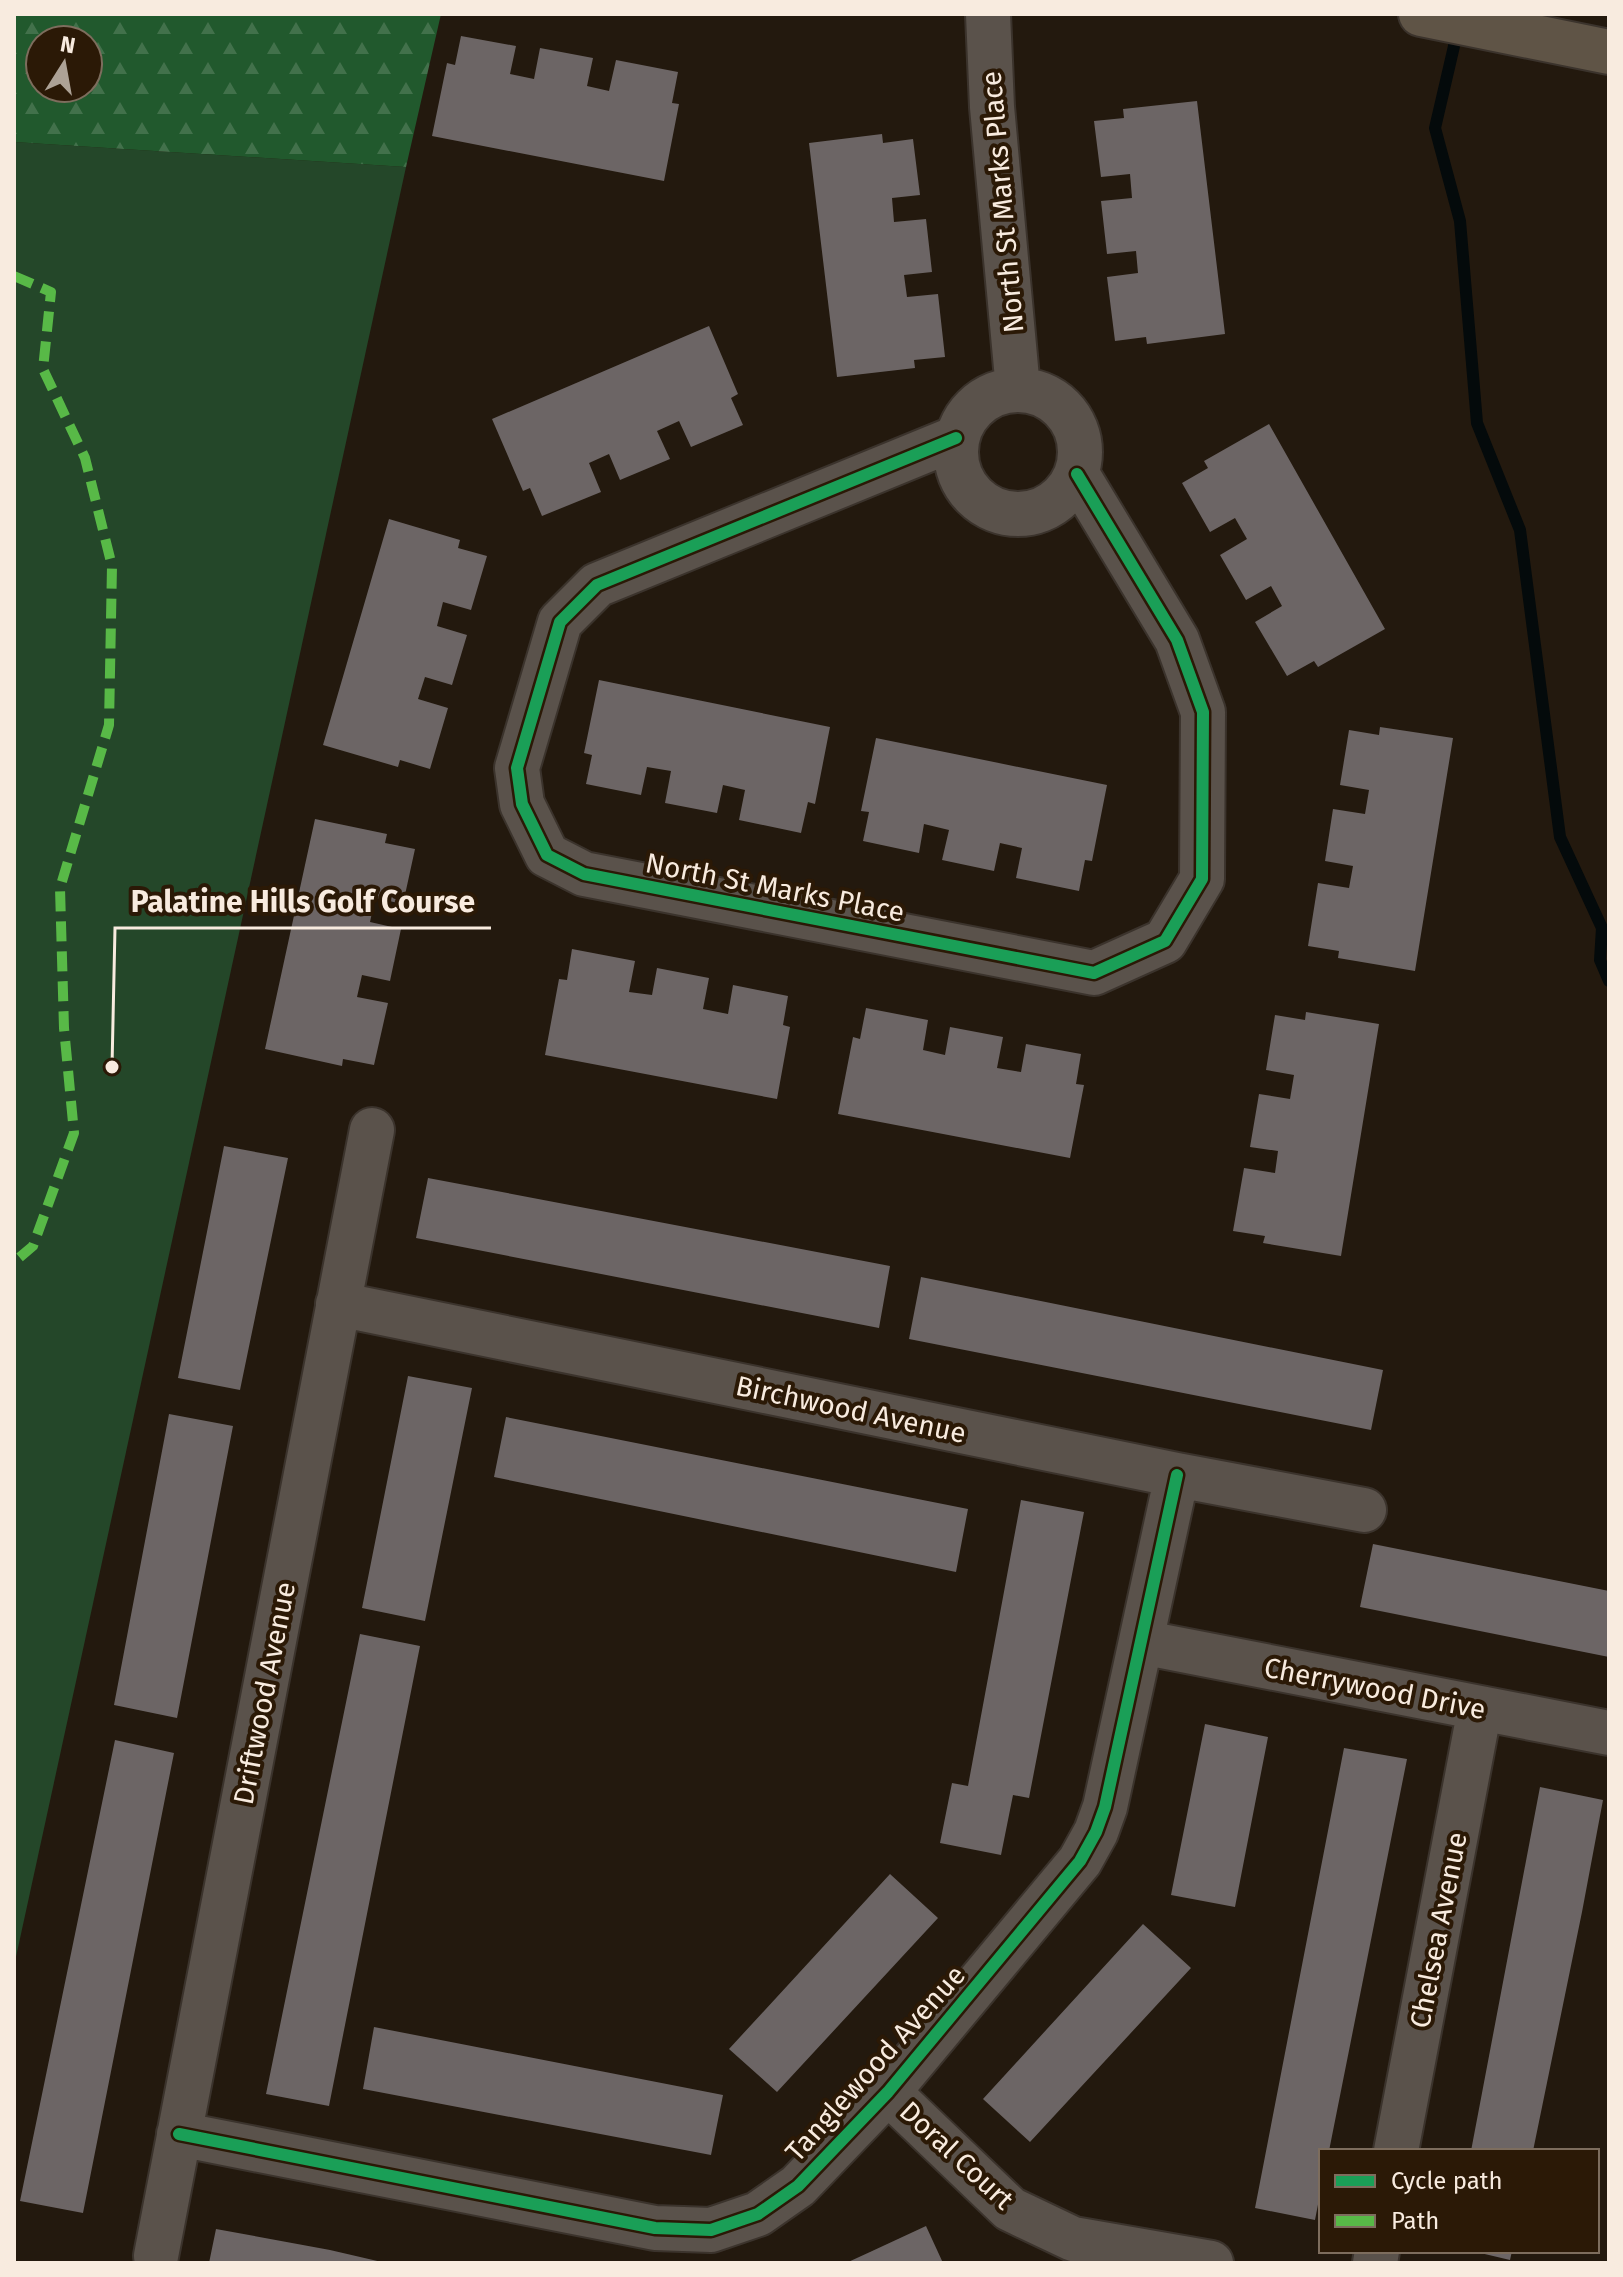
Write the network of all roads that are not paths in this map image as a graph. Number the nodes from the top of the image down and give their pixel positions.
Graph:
1 (988, 14) edge
2 (1426, 15) edge
3 (1609, 52) edge
4 (1018, 389) junction
5 (956, 438) junction
6 (1077, 474) junction
7 (372, 1130) dead end
8 (338, 1304) junction
9 (1177, 1475) junction
10 (1364, 1510) dead end
11 (1141, 1642) junction
12 (1480, 1708) junction
13 (1609, 1733) edge
14 (888, 2092) junction
15 (179, 2134) junction
16 (1396, 2149) edge
17 (156, 2256) dead end
18 (1211, 2263) edge

1 - 4 street, North St Marks Place
2 - 3 main road
4 - 5 street
4 - 6 street
5 - 6 street
5 - 6 street, North St Marks Place
7 - 8 street, Driftwood Avenue
8 - 9 street, Birchwood Avenue
8 - 15 street, Driftwood Avenue
9 - 10 street, Birchwood Avenue
9 - 11 street, Tanglewood Avenue
11 - 12 street, Cherrywood Drive
11 - 14 street, Tanglewood Avenue
12 - 13 street, Cherrywood Drive
12 - 16 street, Chelsea Avenue
14 - 15 street, Tanglewood Avenue
14 - 18 street, Doral Court
15 - 17 street, Driftwood Avenue

